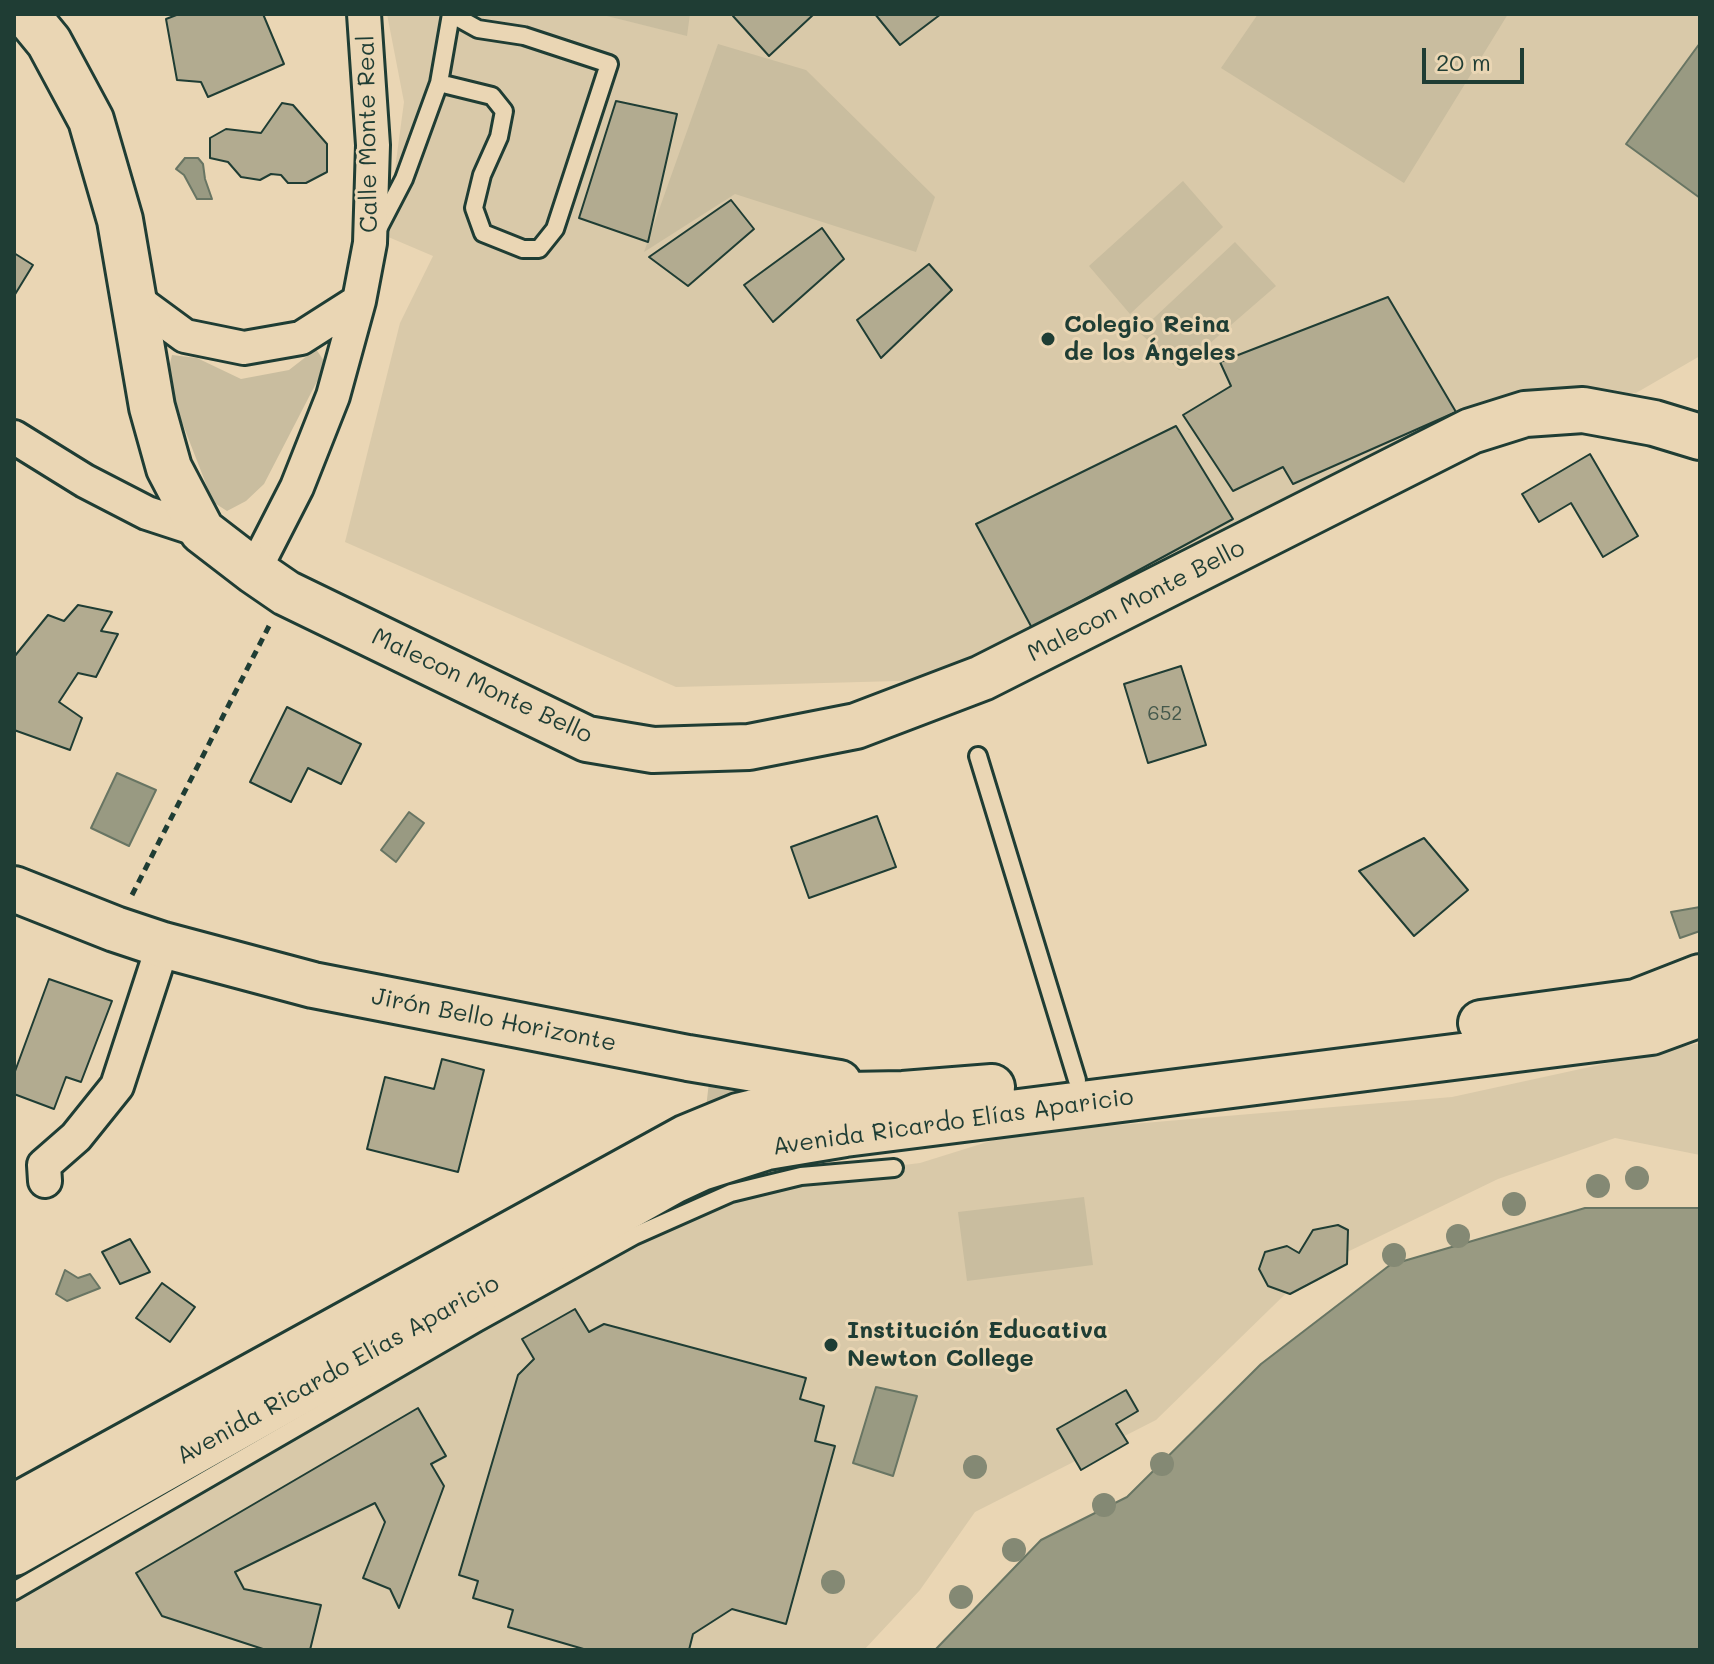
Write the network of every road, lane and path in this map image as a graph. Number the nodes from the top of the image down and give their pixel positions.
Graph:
1 (26, 14) edge
2 (364, 14) edge
3 (451, 14) edge
4 (439, 83) junction
5 (370, 243) junction
6 (132, 297) junction
7 (359, 301) junction
8 (14, 437) edge
9 (1700, 437) edge
10 (202, 531) junction
11 (270, 582) junction
12 (978, 756) dead end
13 (14, 889) edge
14 (115, 929) junction
15 (163, 945) junction
16 (1700, 977) edge
17 (1700, 1014) edge
18 (688, 1058) junction
19 (1077, 1080) junction
20 (903, 1094) junction
21 (984, 1116) junction
22 (687, 1137) junction
23 (894, 1168) dead end
24 (728, 1176) junction
25 (45, 1181) dead end
26 (14, 1507) edge
27 (14, 1553) edge
28 (14, 1591) edge

1 - 6 street, Malecon Monte Bello
2 - 5 street, Calle Monte Real
3 - 4 lane
3 - 4 lane
4 - 5 lane
5 - 7 street, Calle Monte Real
6 - 7 street
6 - 10 street, Malecon Monte Bello
7 - 11 street, Calle Monte Real
8 - 10 street
9 - 11 street, Malecon Monte Bello
10 - 11 street, Malecon Monte Bello
11 - 14 path
12 - 19 lane
13 - 14 street, Jirón Bello Horizonte
14 - 15 street, Jirón Bello Horizonte
15 - 18 street, Jirón Bello Horizonte
15 - 25 street
16 - 19 street, Avenida Ricardo Elías Aparicio
17 - 21 street, Avenida Ricardo Elías Aparicio
18 - 20 street, Jirón Bello Horizonte
18 - 22 street
19 - 20 street, Avenida Ricardo Elías Aparicio
20 - 21 street, Jirón Bello Horizonte
20 - 22 street, Avenida Ricardo Elías Aparicio
21 - 24 street, Avenida Ricardo Elías Aparicio
22 - 26 street, Avenida Ricardo Elías Aparicio
23 - 24 lane
24 - 27 street, Avenida Ricardo Elías Aparicio
24 - 28 lane

